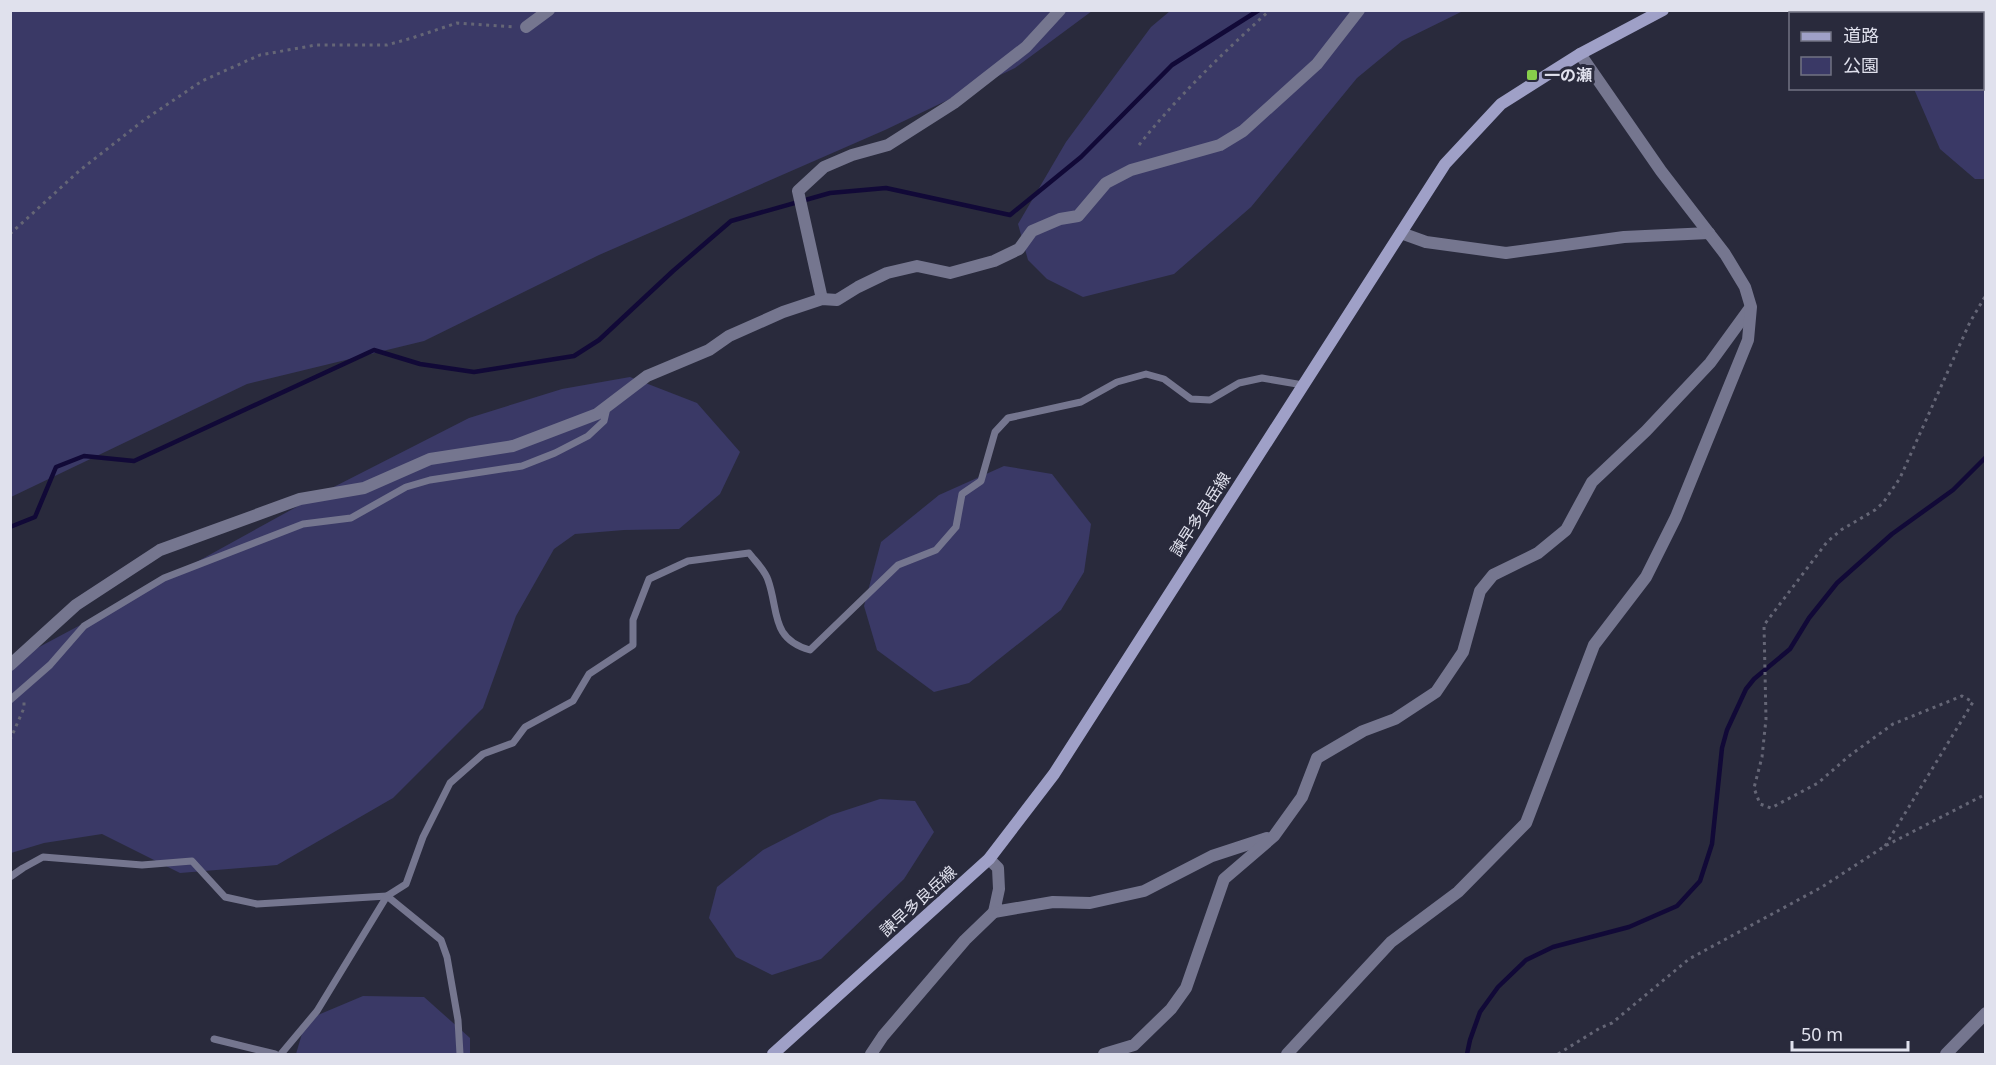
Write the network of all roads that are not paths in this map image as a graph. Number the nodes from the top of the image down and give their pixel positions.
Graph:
1 (549, 10) edge
2 (1060, 10) edge
3 (1359, 10) edge
4 (1663, 10) edge
5 (526, 27) road end
6 (1580, 54) junction
7 (1401, 233) junction
8 (1709, 234) junction
9 (822, 299) junction
10 (1750, 307) junction
11 (1303, 385) junction
12 (607, 407) junction
13 (10, 665) edge
14 (12, 699) edge
15 (1274, 836) junction
16 (989, 859) junction
17 (10, 877) edge
18 (387, 896) junction
19 (994, 912) junction
20 (1986, 1013) edge
21 (214, 1039) dead end
22 (275, 1054) edge
23 (281, 1054) edge
24 (460, 1054) edge
25 (773, 1054) edge
26 (871, 1054) edge
27 (1104, 1054) edge
28 (1287, 1054) edge
29 (1946, 1054) edge

1 - 5 street
2 - 9 street
3 - 9 street
4 - 6 main road, 諫早多良岳線
6 - 7 main road, 諫早多良岳線
6 - 8 street
7 - 8 street
7 - 11 main road, 諫早多良岳線
8 - 10 street
9 - 12 street
10 - 15 street
10 - 28 street
11 - 16 main road, 諫早多良岳線
11 - 18 lane
12 - 13 street
12 - 14 lane
15 - 19 street
15 - 27 street
16 - 19 street
16 - 25 main road, 諫早多良岳線
17 - 18 lane
18 - 23 lane
18 - 24 lane
19 - 26 street
20 - 29 street
21 - 22 lane

